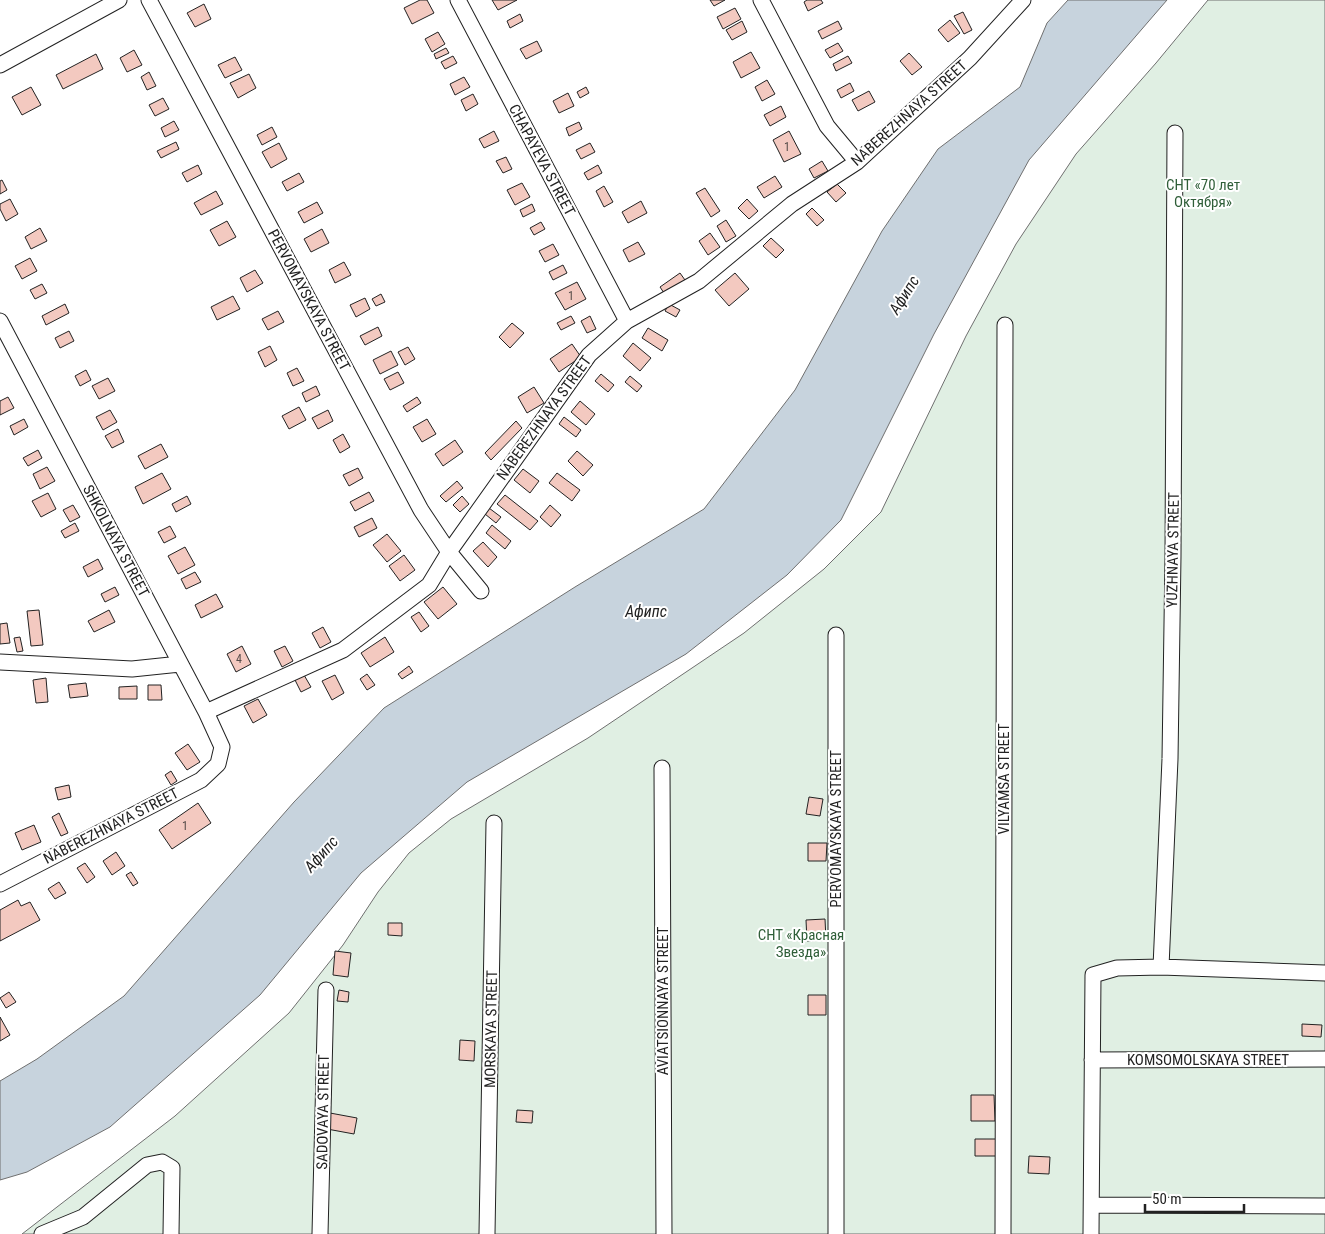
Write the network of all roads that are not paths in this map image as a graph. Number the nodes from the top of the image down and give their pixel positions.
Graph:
1 (119, 0) edge
2 (149, 0) edge
3 (458, 0) edge
4 (761, 0) edge
5 (1023, 0) edge
6 (0, 65) edge
7 (1175, 133) dead end
8 (857, 162) junction
9 (0, 321) edge
10 (627, 321) junction
11 (1005, 324) dead end
12 (449, 552) junction
13 (481, 591) dead end
14 (836, 635) dead end
15 (0, 662) edge
16 (180, 664) junction
17 (206, 712) junction
18 (218, 764) joint
19 (662, 768) dead end
20 (494, 823) dead end
21 (0, 884) edge
22 (1161, 967) junction
23 (1325, 973) edge
24 (326, 990) dead end
25 (1325, 1059) edge
26 (1092, 1060) junction
27 (1094, 1205) junction
28 (1325, 1206) edge
29 (42, 1234) edge
30 (171, 1234) edge
31 (320, 1234) edge
32 (487, 1234) edge
33 (664, 1234) edge
34 (836, 1234) edge
35 (1003, 1234) edge
36 (1091, 1234) edge

1 - 6 street
2 - 12 street, PERVOMAYSKAYA STREET
3 - 10 street, CHAPAYEVA STREET
4 - 8 street
5 - 8 street, NABEREZHNAYA STREET
7 - 22 street, YUZHNAYA STREET
8 - 10 street, NABEREZHNAYA STREET
9 - 16 street, SHKOLNAYA STREET
10 - 12 street, NABEREZHNAYA STREET
11 - 35 street, VILYAMSA STREET
12 - 13 street, PERVOMAYSKAYA STREET
12 - 17 street, NABEREZHNAYA STREET
14 - 34 street, PERVOMAYSKAYA STREET
15 - 16 street
16 - 17 street, SHKOLNAYA STREET
17 - 18 street, SHKOLNAYA STREET
18 - 21 street, NABEREZHNAYA STREET
19 - 33 street, AVIATSIONNAYA STREET
20 - 32 street, MORSKAYA STREET
22 - 23 street
22 - 26 street
24 - 31 street, SADOVAYA STREET
25 - 26 street, KOMSOMOLSKAYA STREET
26 - 27 street
27 - 28 street
27 - 36 street
29 - 30 street

